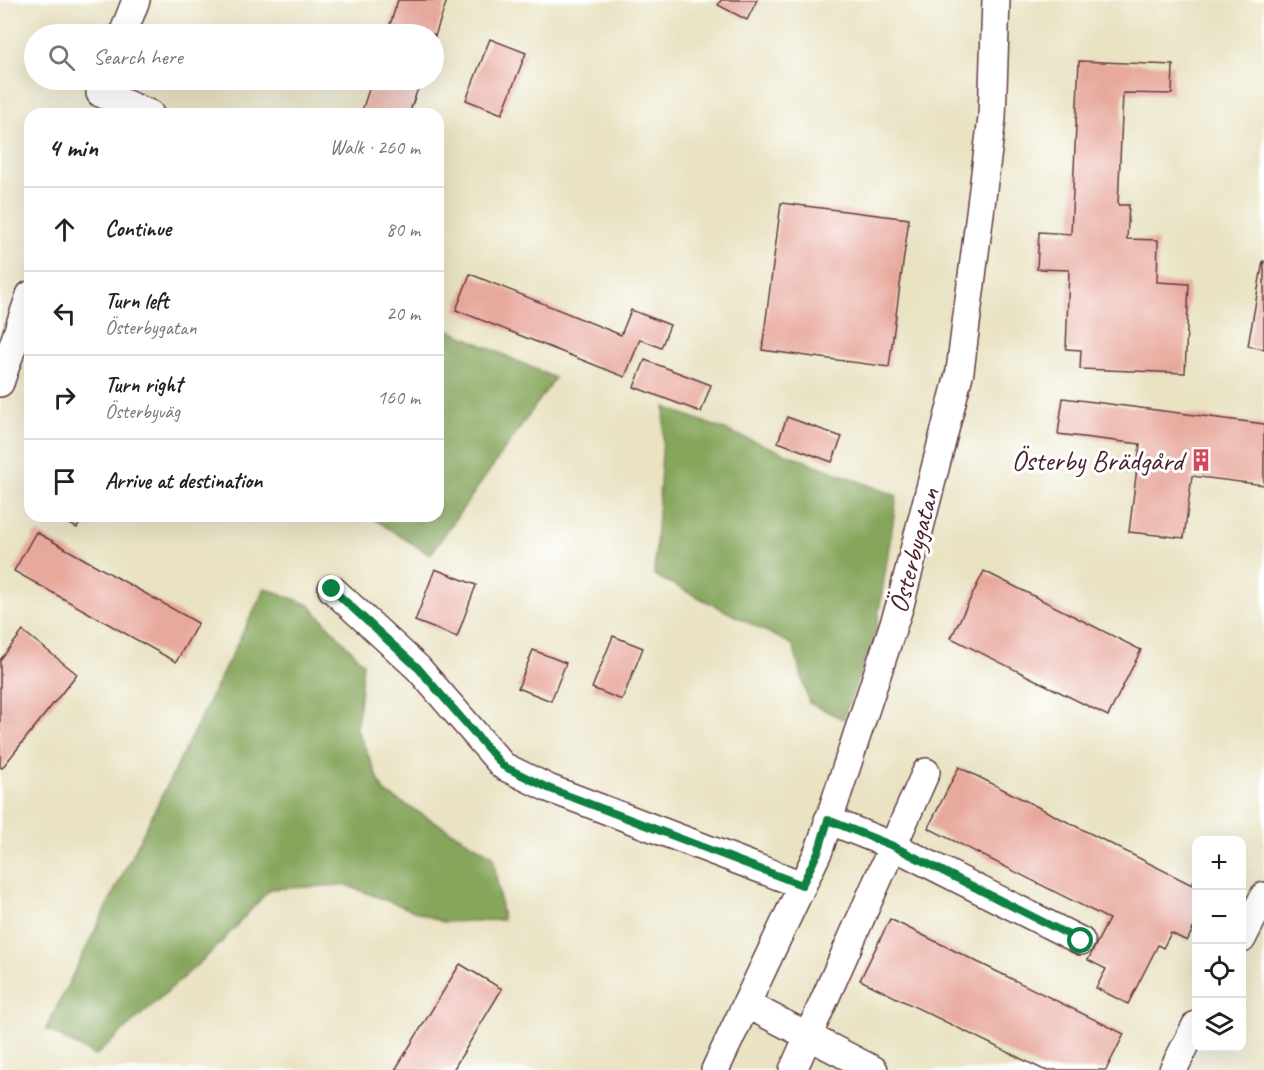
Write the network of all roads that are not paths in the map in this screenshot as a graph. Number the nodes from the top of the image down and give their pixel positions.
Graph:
1 (136, 0) edge
2 (996, 0) edge
3 (127, 24) edge
4 (100, 96) edge
5 (133, 108) edge
6 (24, 313) edge
7 (0, 383) edge
8 (332, 589) dead end
9 (926, 772) dead end
10 (828, 820) junction
11 (893, 846) junction
12 (802, 885) junction
13 (1264, 896) edge
14 (1246, 931) edge
15 (1081, 941) dead end
16 (746, 1004) junction
17 (1192, 1034) edge
18 (809, 1037) junction
19 (715, 1070) edge
20 (793, 1070) edge
21 (874, 1070) edge
22 (1173, 1070) edge

1 - 3 street
2 - 10 street, Österbygatan
4 - 5 street
6 - 7 street
8 - 12 street
9 - 11 street
10 - 11 street
10 - 12 street, Österbygatan
11 - 15 street
11 - 18 street
12 - 16 street, Österbygatan
13 - 14 street
16 - 18 street
16 - 19 street, Österbygatan
17 - 22 street
18 - 20 street
18 - 21 street

